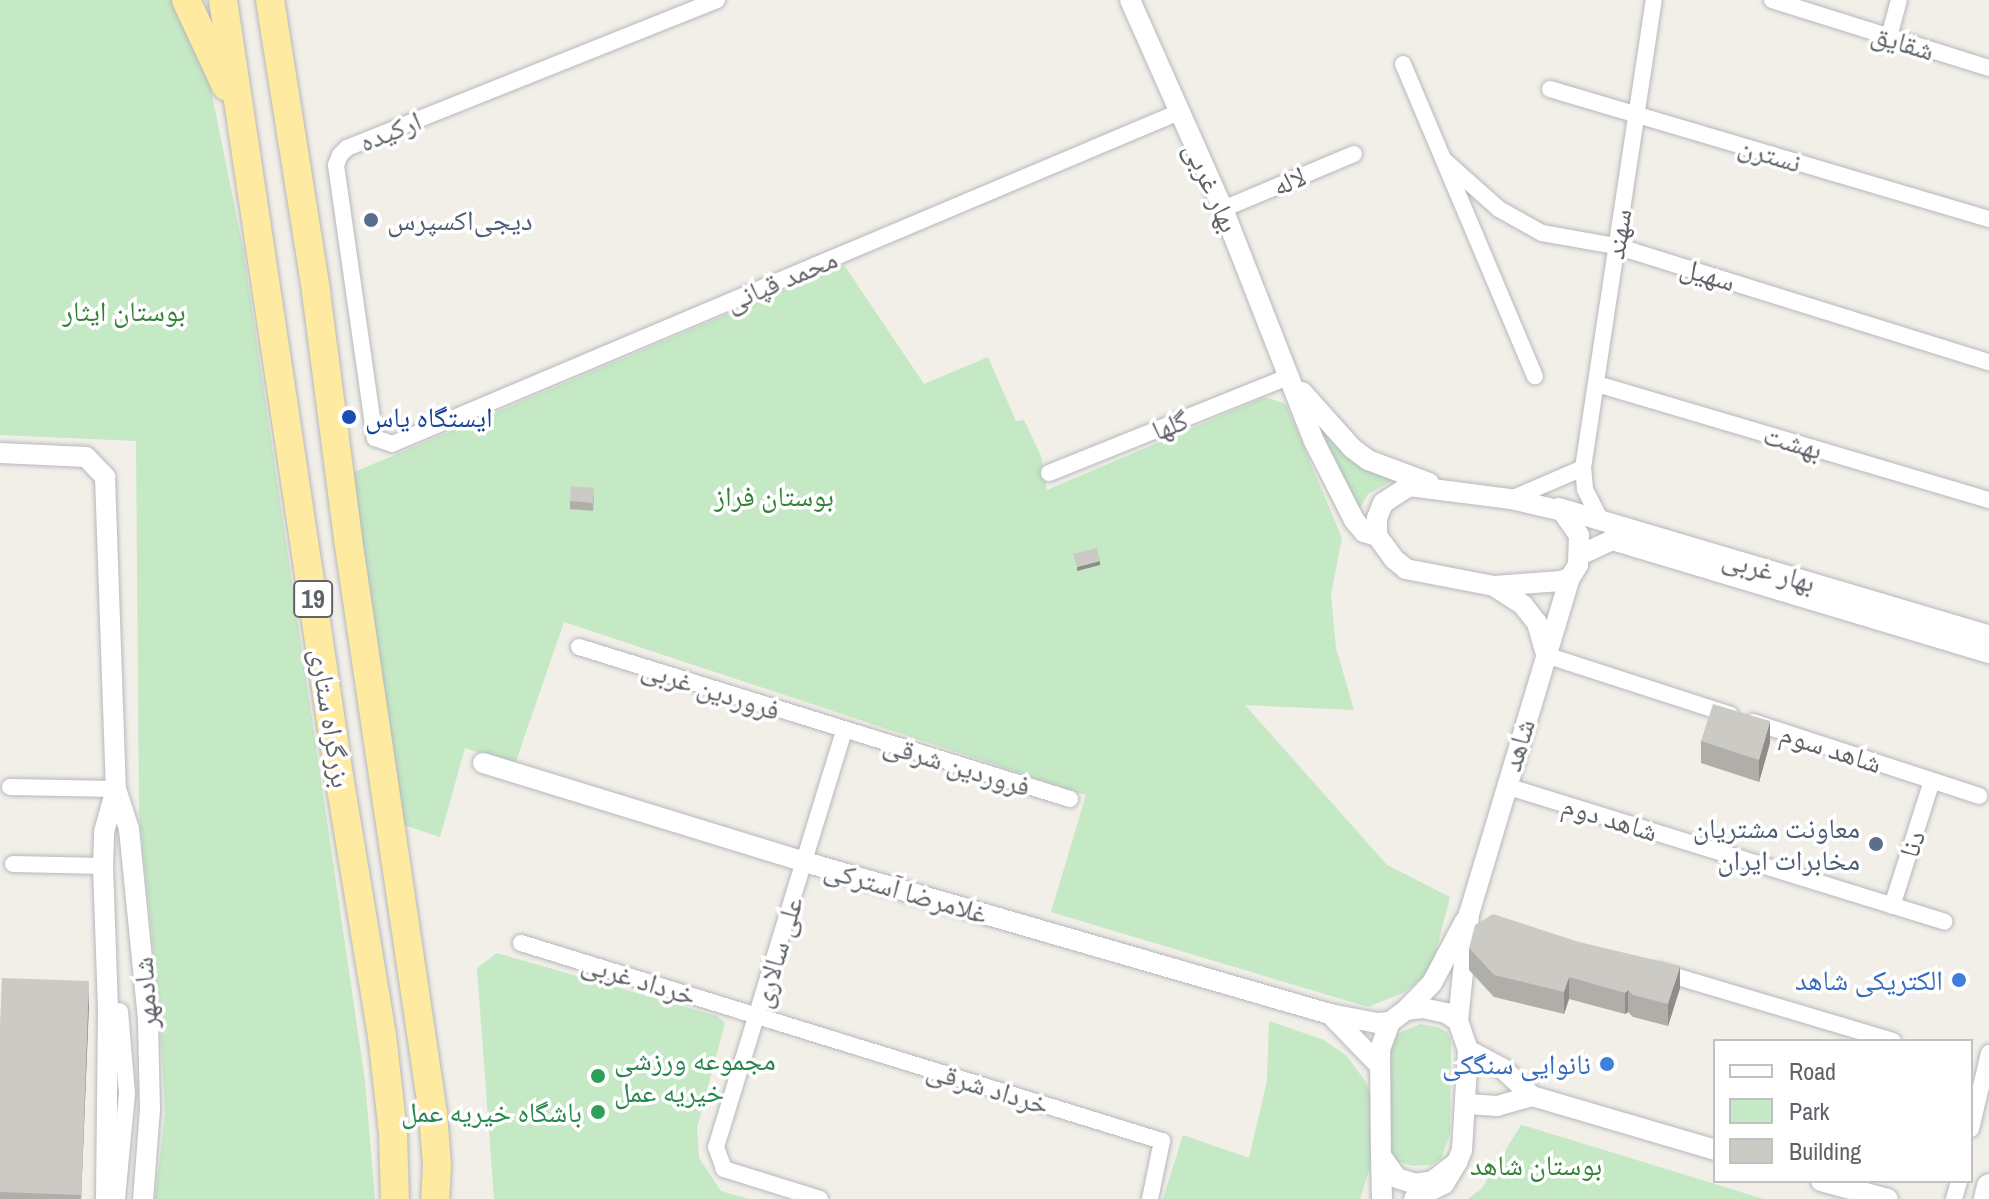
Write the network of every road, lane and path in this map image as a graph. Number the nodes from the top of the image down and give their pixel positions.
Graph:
1 (186, 0) edge
2 (223, 0) edge
3 (270, 0) edge
4 (717, 0) edge
5 (1130, 0) edge
6 (1654, 0) edge
7 (1772, 0) edge
8 (1899, 0) edge
9 (1889, 37) junction
10 (1403, 64) dead end
11 (1989, 68) edge
12 (1550, 89) dead end
13 (1179, 112) junction
14 (1638, 115) junction
15 (240, 121) junction
16 (1354, 154) dead end
17 (1444, 160) junction
18 (1223, 209) junction
19 (1989, 219) edge
20 (1616, 246) junction
21 (1989, 362) edge
22 (1290, 376) junction
23 (1535, 376) dead end
24 (1597, 384) junction
25 (382, 443) joint
26 (0, 453) edge
27 (1583, 468) junction
28 (1049, 473) dead end
29 (1445, 489) junction
30 (1511, 499) junction
31 (1989, 500) edge
32 (1549, 505) junction
33 (1601, 521) junction
34 (1377, 536) junction
35 (1580, 555) junction
36 (1570, 578) junction
37 (1494, 586) junction
38 (1989, 635) edge
39 (579, 647) dead end
40 (1989, 653) edge
41 (1546, 655) junction
42 (844, 731) junction
43 (483, 763) dead end
44 (1932, 781) junction
45 (1506, 786) junction
46 (10, 787) dead end
47 (116, 789) junction
48 (1979, 796) dead end
49 (1070, 799) dead end
50 (805, 862) junction
51 (13, 864) dead end
52 (103, 866) junction
53 (1892, 906) junction
54 (1477, 916) junction
55 (1944, 922) dead end
56 (521, 943) dead end
57 (1634, 964) edge
58 (120, 1011) dead end
59 (1330, 1014) junction
60 (758, 1016) junction
61 (1398, 1016) junction
62 (1458, 1021) junction
63 (1857, 1036) edge
64 (1879, 1039) edge
65 (1468, 1050) junction
66 (1989, 1053) edge
67 (1379, 1065) junction
68 (1532, 1096) junction
69 (1467, 1104) junction
70 (1973, 1121) edge
71 (1713, 1149) edge
72 (1381, 1156) junction
73 (1457, 1162) junction
74 (1828, 1183) edge
75 (1989, 1186) edge
76 (436, 1195) edge
77 (106, 1199) edge
78 (117, 1199) edge
79 (143, 1199) edge
80 (395, 1199) edge
81 (820, 1199) edge
82 (1150, 1199) edge
83 (1382, 1199) edge
84 (1414, 1199) edge
85 (1888, 1199) edge
86 (1986, 1199) edge

1 - 15 highway
2 - 15 highway, بزرگراه ستاری / 19
3 - 76 highway, بزرگراه ستاری / 19
4 - 25 street, ارکیده
5 - 13 street, بهار غربی
6 - 14 street, سهند
7 - 9 street, شقایق
8 - 9 street
9 - 11 street, شقایق
10 - 17 street
12 - 14 street, نسترن
13 - 18 street, بهار غربی
13 - 25 street, محمد قپانی
14 - 19 street, نسترن
14 - 20 street, سهند
15 - 80 highway, بزرگراه ستاری / 19
16 - 18 street, لاله
17 - 20 street, سهیل
17 - 23 street
18 - 22 street, بهار غربی
20 - 21 street, سهیل
20 - 24 street, سهند
22 - 28 street, گلها
22 - 29 street
22 - 34 street, بهار غربی
24 - 27 street, سهند
24 - 31 street, بهشت
26 - 47 street, شادمهر
27 - 30 street
27 - 33 street
29 - 30 street, بهار غربی
29 - 34 street
30 - 32 street, بهار غربی
32 - 33 street, بهار غربی
32 - 35 street
33 - 38 street, بهار غربی
34 - 37 street, بهار غربی
35 - 36 street, شاهد
35 - 40 street, بهار غربی
36 - 37 street
36 - 41 street, شاهد
37 - 41 street
39 - 42 street, فروردین غربی
41 - 44 street, شاهد سوم
41 - 45 street, شاهد
42 - 49 street, فروردین شرقی
42 - 50 street, علی سالاری
43 - 50 street, غلامرضا آسترکی
44 - 48 street, شاهد سوم
44 - 53 street, دنا
45 - 53 street, شاهد دوم
45 - 54 street, شاهد
46 - 47 street
47 - 52 street, شادمهر
47 - 79 street, شادمهر
50 - 59 street, غلامرضا آسترکی
50 - 60 street, علی سالاری
51 - 52 street
52 - 77 street, شادمهر
53 - 55 street, شاهد دوم
54 - 61 street, شاهد
54 - 62 street, شاهد
56 - 60 street, خرداد غربی
57 - 63 street
58 - 78 street
59 - 61 street, غلامرضا آسترکی
59 - 67 street
60 - 81 street, علی سالاری
60 - 82 street, خرداد شرقی
61 - 62 street, غلامرضا آسترکی
61 - 67 street
62 - 65 street
63 - 64 street
65 - 68 street
65 - 69 street
66 - 70 street
67 - 72 street
68 - 69 street
68 - 71 street
69 - 73 street
72 - 73 street
72 - 83 street
73 - 84 street
74 - 85 street
75 - 86 main road

